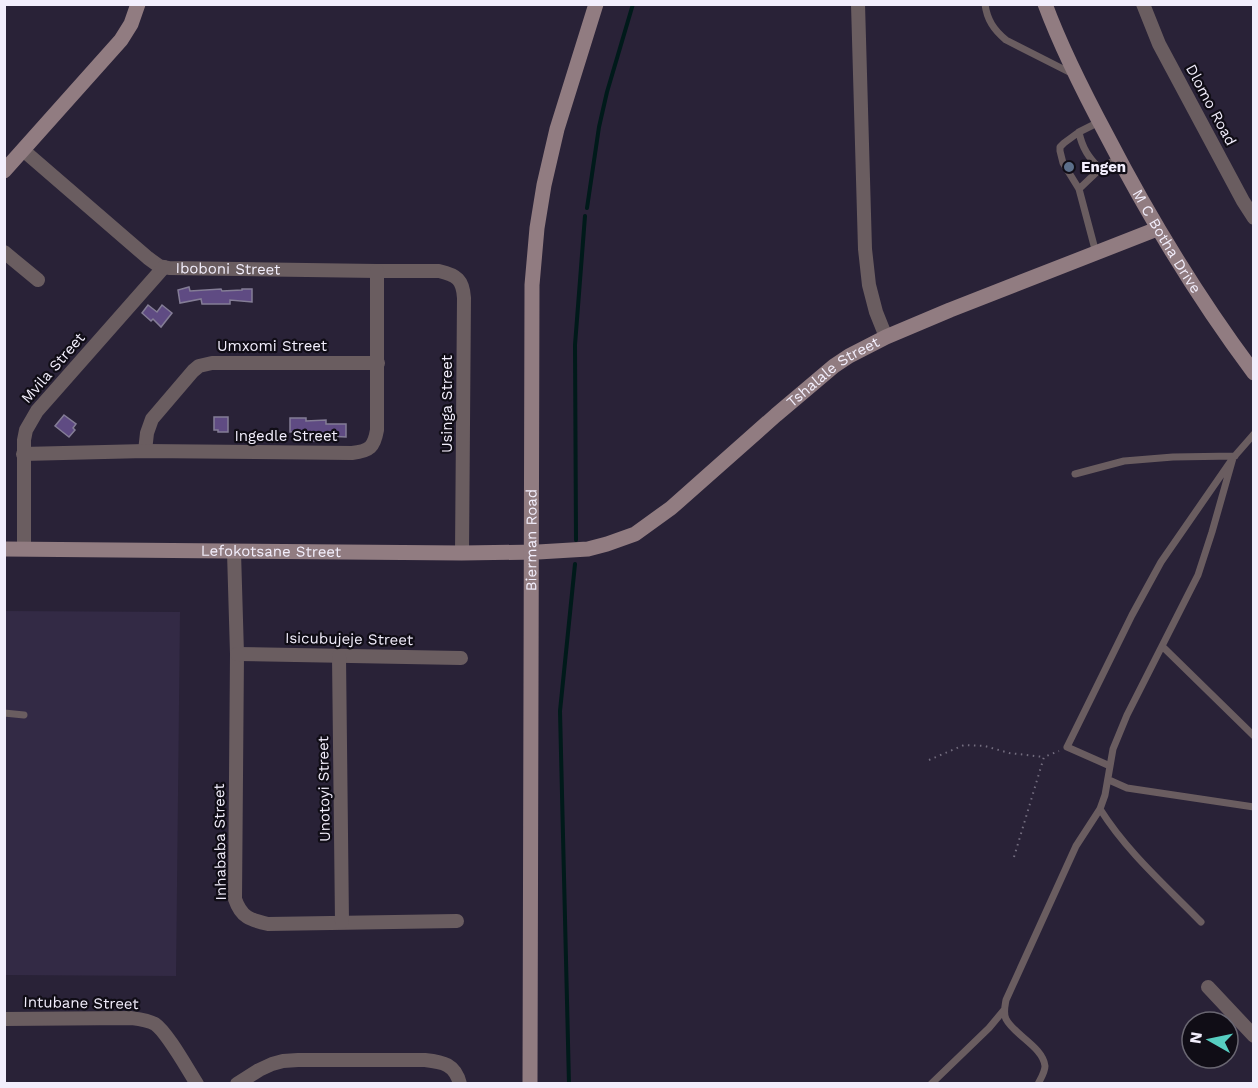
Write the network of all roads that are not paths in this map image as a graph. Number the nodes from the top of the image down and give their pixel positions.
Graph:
1 (138, 4) edge
2 (596, 4) edge
3 (602, 4) edge
4 (858, 4) edge
5 (985, 4) edge
6 (1045, 4) edge
7 (1143, 4) edge
8 (1076, 75) junction
9 (1099, 122) junction
10 (1079, 132) junction
11 (23, 150) junction
12 (1118, 158) junction
13 (1100, 169) junction
14 (4, 171) edge
15 (1079, 189) junction
16 (1254, 218) edge
17 (1157, 229) junction
18 (4, 252) edge
19 (1096, 253) junction
20 (164, 267) junction
21 (439, 271) joint
22 (377, 272) junction
23 (38, 280) dead end
24 (886, 337) junction
25 (378, 363) junction
26 (1254, 373) edge
27 (1254, 434) edge
28 (145, 451) junction
29 (23, 454) junction
30 (1234, 457) junction
31 (1075, 474) dead end
32 (4, 549) edge
33 (24, 549) junction
34 (234, 552) junction
35 (535, 552) junction
36 (462, 553) junction
37 (1163, 647) junction
38 (237, 654) junction
39 (339, 656) junction
40 (461, 658) dead end
41 (4, 713) edge
42 (24, 715) dead end
43 (1254, 736) edge
44 (1110, 766) junction
45 (1108, 780) junction
46 (1254, 807) edge
47 (1100, 809) junction
48 (457, 921) dead end
49 (342, 922) junction
50 (1202, 922) dead end
51 (1208, 987) dead end
52 (1004, 1010) junction
53 (4, 1019) edge
54 (1254, 1036) edge
55 (197, 1083) edge
56 (237, 1083) edge
57 (460, 1083) edge
58 (530, 1083) edge
59 (537, 1083) edge
60 (931, 1083) edge
61 (1038, 1083) edge

1 - 11 main road
2 - 35 main road, Bierman Road
3 - 35 main road, Bierman Road
4 - 24 street
5 - 8 lane
6 - 8 main road, M C Botha Drive
7 - 16 street, Dlomo Road
8 - 9 main road, M C Botha Drive
9 - 10 lane
9 - 12 main road, M C Botha Drive
10 - 13 lane
10 - 15 lane
11 - 14 main road
11 - 20 street, Iboboni Street
12 - 13 lane
12 - 17 main road, M C Botha Drive
13 - 15 lane
15 - 19 lane
17 - 19 main road, Tshalale Street
17 - 26 main road, M C Botha Drive
18 - 23 street
19 - 24 main road, Tshalale Street
20 - 22 street, Iboboni Street
20 - 29 street, Mvila Street
21 - 22 street, Iboboni Street
21 - 36 street, Usinga Street
22 - 25 street, Ingedle Street
24 - 35 main road, Tshalale Street
25 - 28 street, Umxomi Street
25 - 28 street, Ingedle Street
27 - 30 lane
28 - 29 street, Ingedle Street
29 - 33 street, Mvila Street
30 - 31 lane
30 - 37 lane
30 - 44 lane
32 - 33 main road, Lefokotsane Street
33 - 34 main road, Lefokotsane Street
34 - 36 main road, Lefokotsane Street
34 - 38 street, Inhababa Street
35 - 36 main road, Lefokotsane Street
35 - 58 main road, Bierman Road
35 - 59 main road, Bierman Road
37 - 43 lane
37 - 44 lane
38 - 39 street, Isicubujeje Street
38 - 49 street, Inhababa Street
39 - 40 street, Isicubujeje Street
39 - 49 street, Unotoyi Street
41 - 42 lane
44 - 45 lane
45 - 46 lane
45 - 47 lane
47 - 50 lane
47 - 52 lane
48 - 49 street, Inhababa Street
51 - 54 street
52 - 60 lane
52 - 61 lane
53 - 55 street, Intubane Street
56 - 57 street

